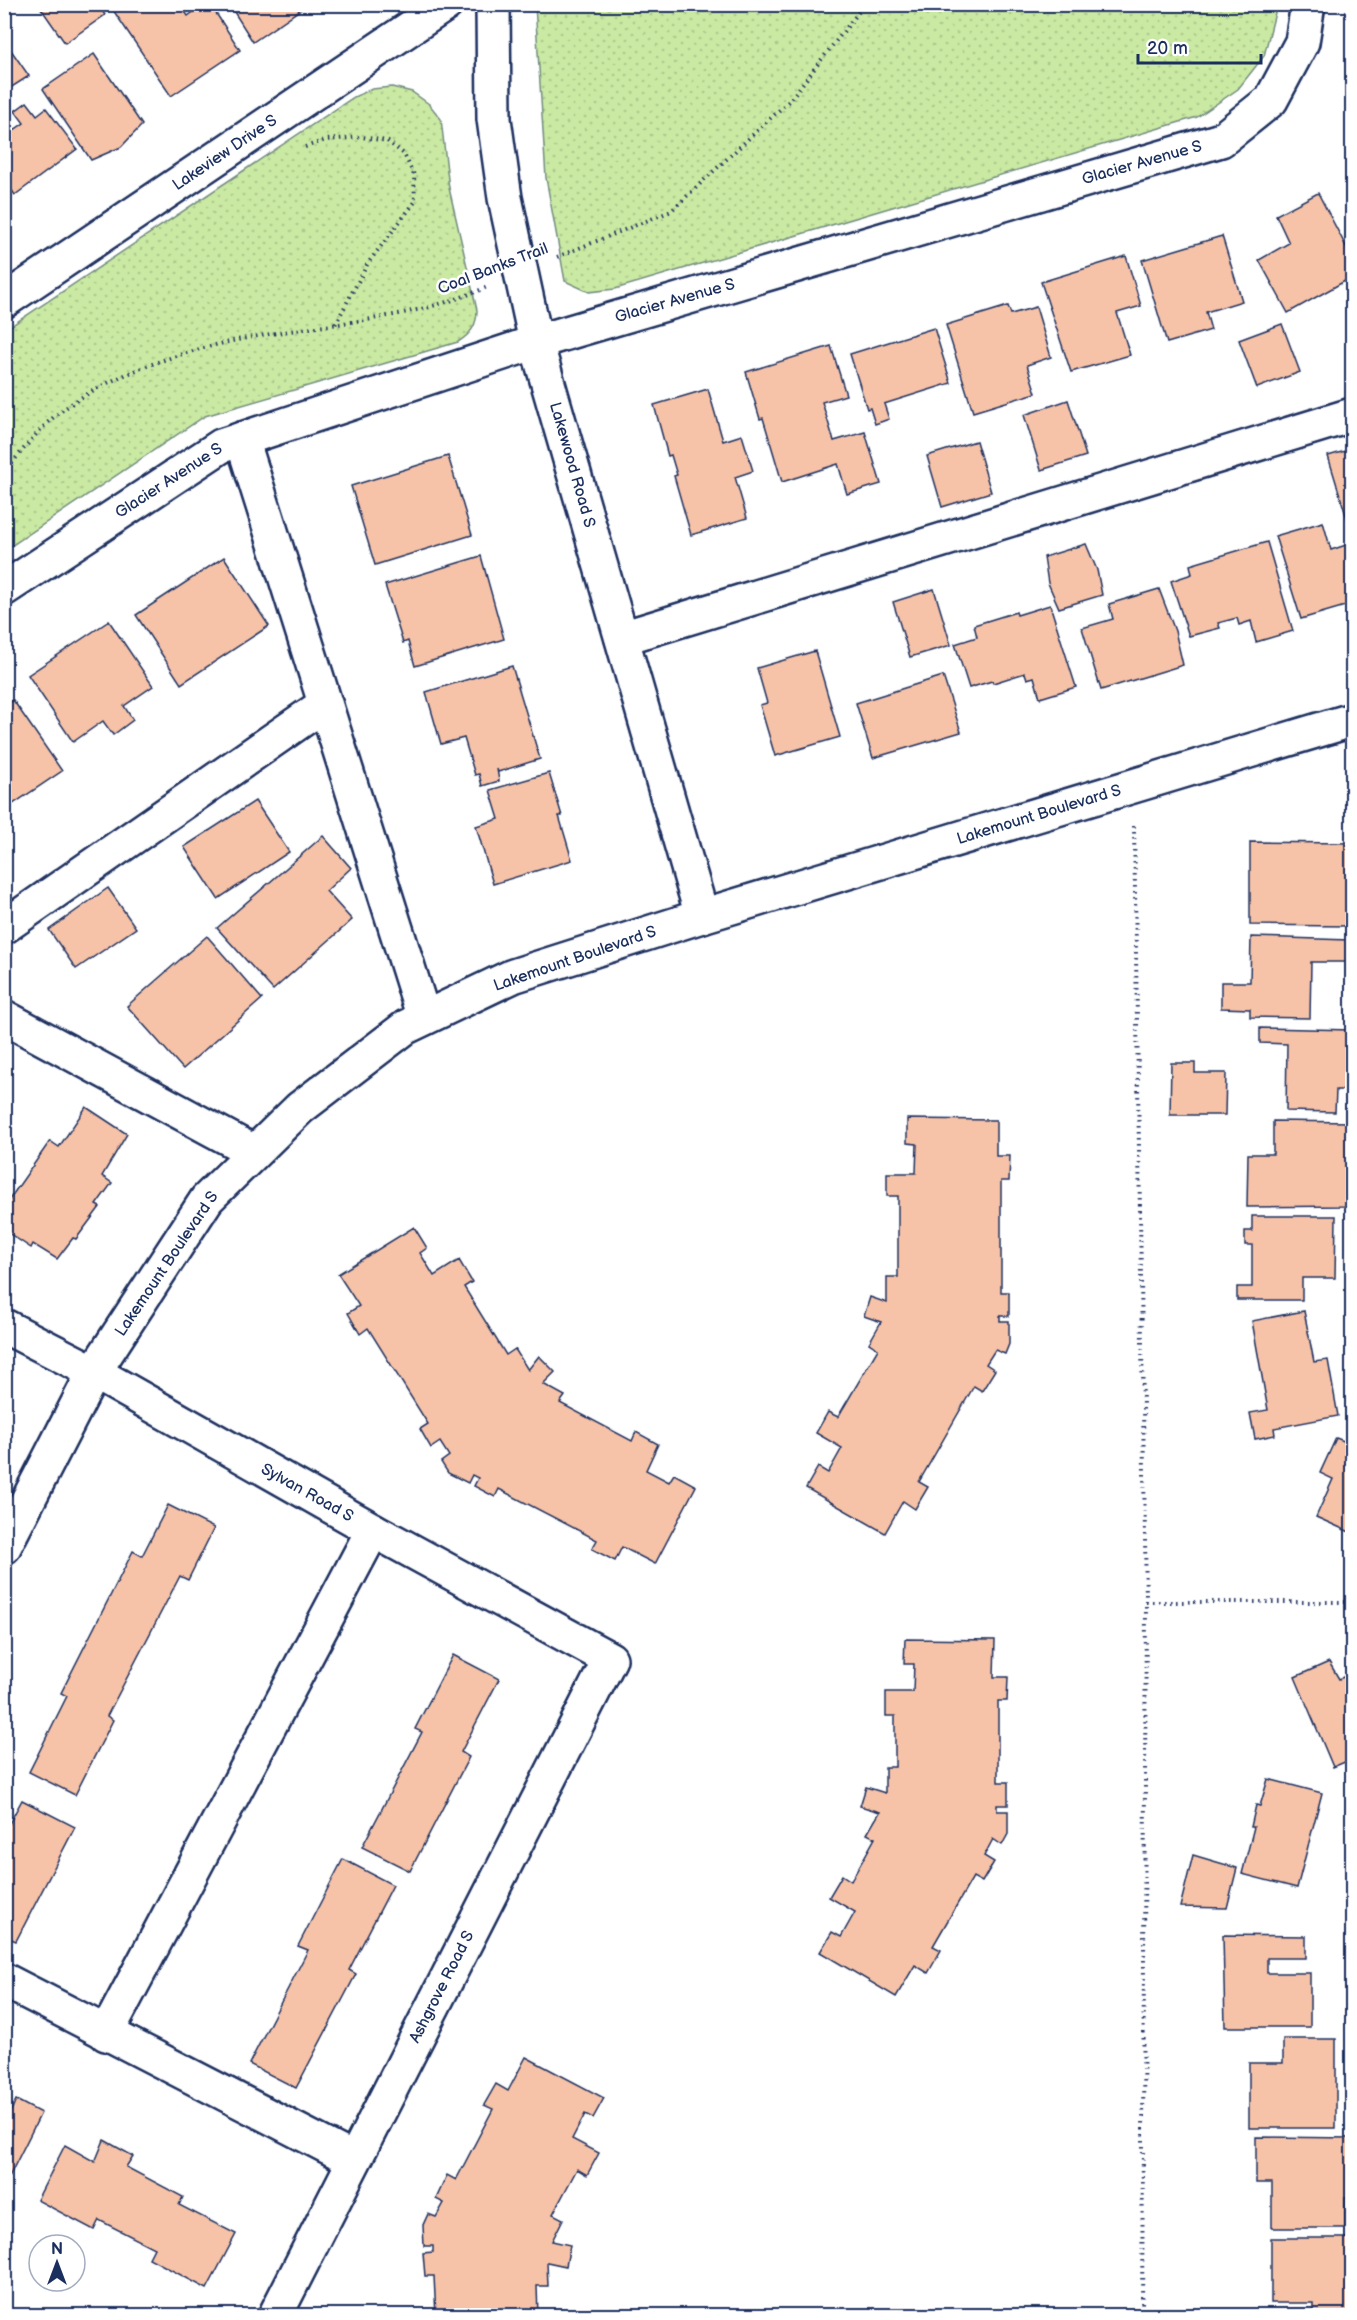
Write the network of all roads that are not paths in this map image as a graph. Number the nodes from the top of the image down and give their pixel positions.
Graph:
1 (446, 4) edge
2 (493, 4) edge
3 (1308, 4) edge
4 (4, 301) edge
5 (536, 342) junction
6 (1353, 415) edge
7 (242, 439) junction
8 (4, 589) edge
9 (622, 638) junction
10 (325, 704) junction
11 (1353, 720) edge
12 (702, 916) junction
13 (4, 927) edge
14 (4, 1017) edge
15 (424, 1018) junction
16 (254, 1152) junction
17 (4, 1326) edge
18 (94, 1372) junction
19 (373, 1530) junction
20 (4, 1547) edge
21 (610, 1659) joint
22 (4, 1980) edge
23 (106, 2034) junction
24 (354, 2160) junction
25 (275, 2316) edge

1 - 4 street, Lakeview Drive S
2 - 5 street, Lakewood Road S
3 - 5 street, Glacier Avenue S
5 - 7 street, Glacier Avenue S
5 - 9 street, Lakewood Road S
6 - 9 street
7 - 8 street, Glacier Avenue S
7 - 10 street
9 - 12 street, Lakewood Road S
10 - 13 street
10 - 15 street
11 - 12 street, Lakemount Boulevard S
12 - 15 street, Lakemount Boulevard S
14 - 16 street
15 - 16 street, Lakemount Boulevard S
16 - 18 street, Lakemount Boulevard S
17 - 18 street, Sylvan Road S
18 - 19 street, Sylvan Road S
18 - 20 street, Lakemount Boulevard S
19 - 21 street, Sylvan Road S
19 - 23 street
21 - 24 street, Ashgrove Road S
22 - 23 street
23 - 24 street
24 - 25 street, Ashgrove Road S

